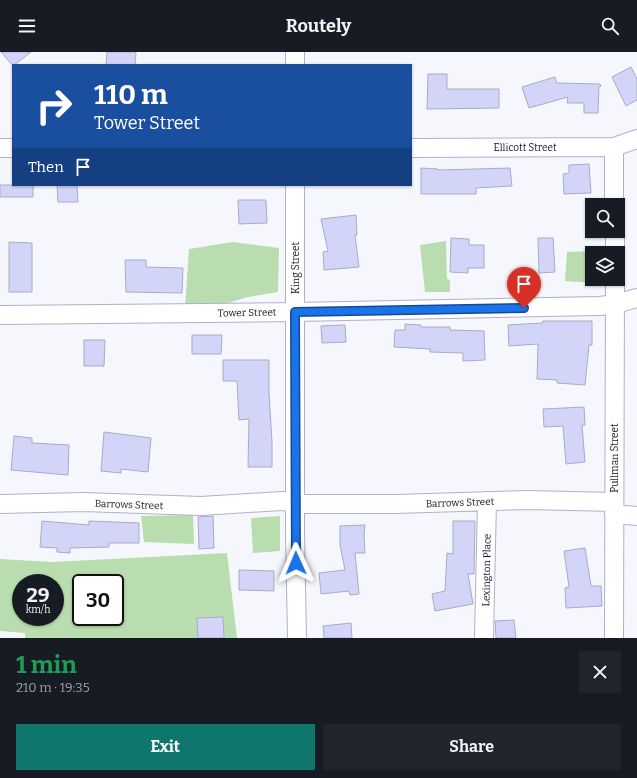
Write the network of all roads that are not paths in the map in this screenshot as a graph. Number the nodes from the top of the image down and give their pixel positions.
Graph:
1 (295, 52) edge
2 (295, 64) edge
3 (637, 139) edge
4 (614, 147) junction
5 (0, 148) edge
6 (12, 148) edge
7 (412, 148) edge
8 (295, 186) edge
9 (614, 198) edge
10 (615, 286) edge
11 (637, 298) edge
12 (615, 304) junction
13 (295, 312) junction
14 (0, 315) edge
15 (487, 502) junction
16 (294, 503) junction
17 (0, 504) edge
18 (614, 508) junction
19 (637, 516) edge
20 (297, 638) edge
21 (484, 638) edge
22 (614, 638) edge

1 - 2 street
3 - 4 street, Ellicott Street
4 - 7 street, Ellicott Street
4 - 9 street
5 - 6 street
8 - 13 street, King Street
10 - 12 street, Pullman Street
11 - 12 street, Tower Street
12 - 13 street, Tower Street
12 - 18 street, Pullman Street
13 - 14 street, Tower Street
13 - 16 street, King Street
15 - 16 street, Barrows Street
15 - 18 street, Barrows Street
15 - 21 street, Lexington Place
16 - 17 street, Barrows Street
16 - 20 street, King Street
18 - 19 street, Barrows Street
18 - 22 street, Pullman Street

